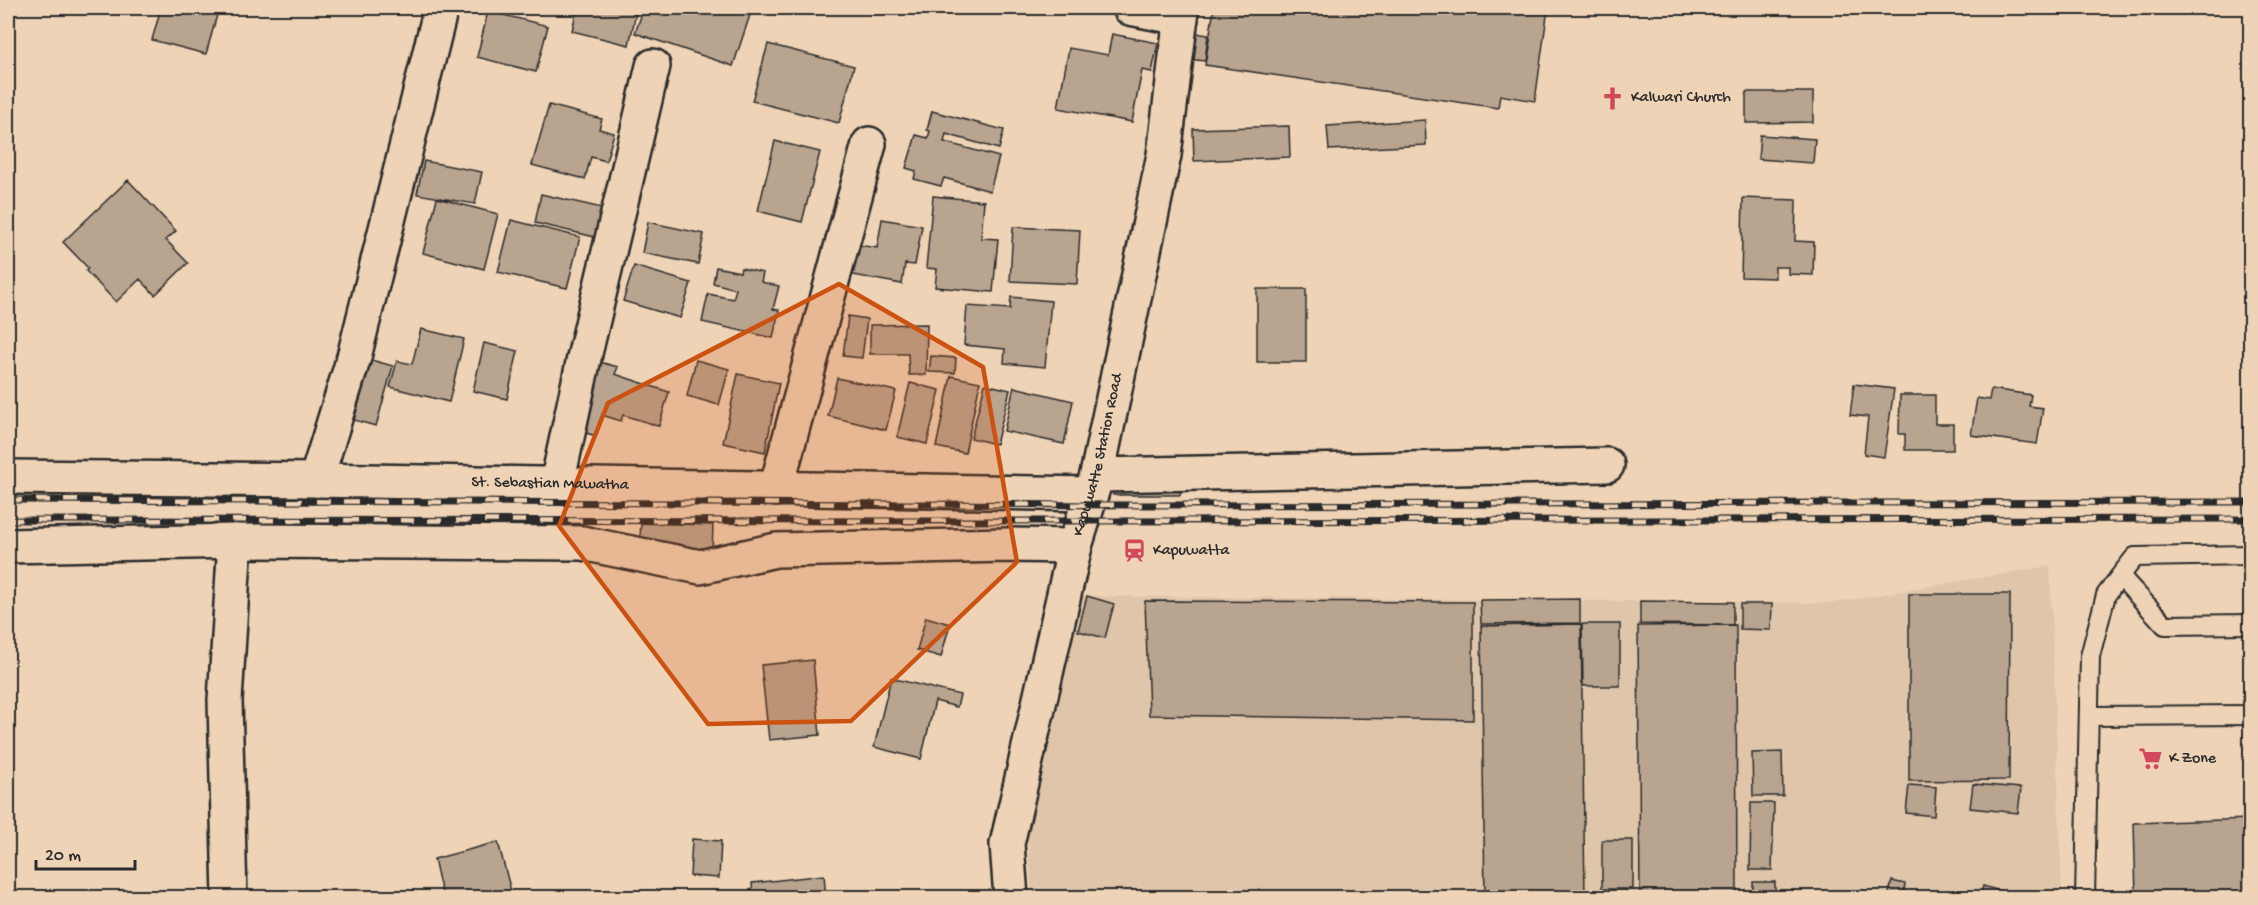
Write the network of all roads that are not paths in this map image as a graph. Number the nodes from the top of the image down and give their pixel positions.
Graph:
1 (441, 8) edge
2 (1130, 8) edge
3 (1182, 13) edge
4 (653, 66) dead end
5 (869, 144) dead end
6 (1607, 465) dead end
7 (8, 477) edge
8 (316, 480) junction
9 (557, 484) junction
10 (1094, 485) junction
11 (776, 489) junction
12 (235, 541) junction
13 (8, 546) edge
14 (1075, 546) junction
15 (2250, 555) edge
16 (2121, 576) junction
17 (2250, 624) edge
18 (2250, 715) edge
19 (2089, 716) junction
20 (230, 897) edge
21 (1011, 897) edge
22 (2085, 897) edge

1 - 8 street
2 - 3 street
3 - 10 street, Kapuwatte Station Road
4 - 9 street
5 - 11 street
6 - 10 street, St. Sebastian Mawatha
7 - 8 street, St. Sebastian Mawatha
8 - 9 street, St. Sebastian Mawatha
9 - 11 street, St. Sebastian Mawatha
10 - 11 street, St. Sebastian Mawatha
10 - 14 street, Kapuwatte Station Road
12 - 13 street
12 - 14 street
12 - 20 street
14 - 21 street, Kapuwatte Station Road
15 - 16 lane
16 - 17 lane
16 - 19 lane
18 - 19 lane
19 - 22 lane

